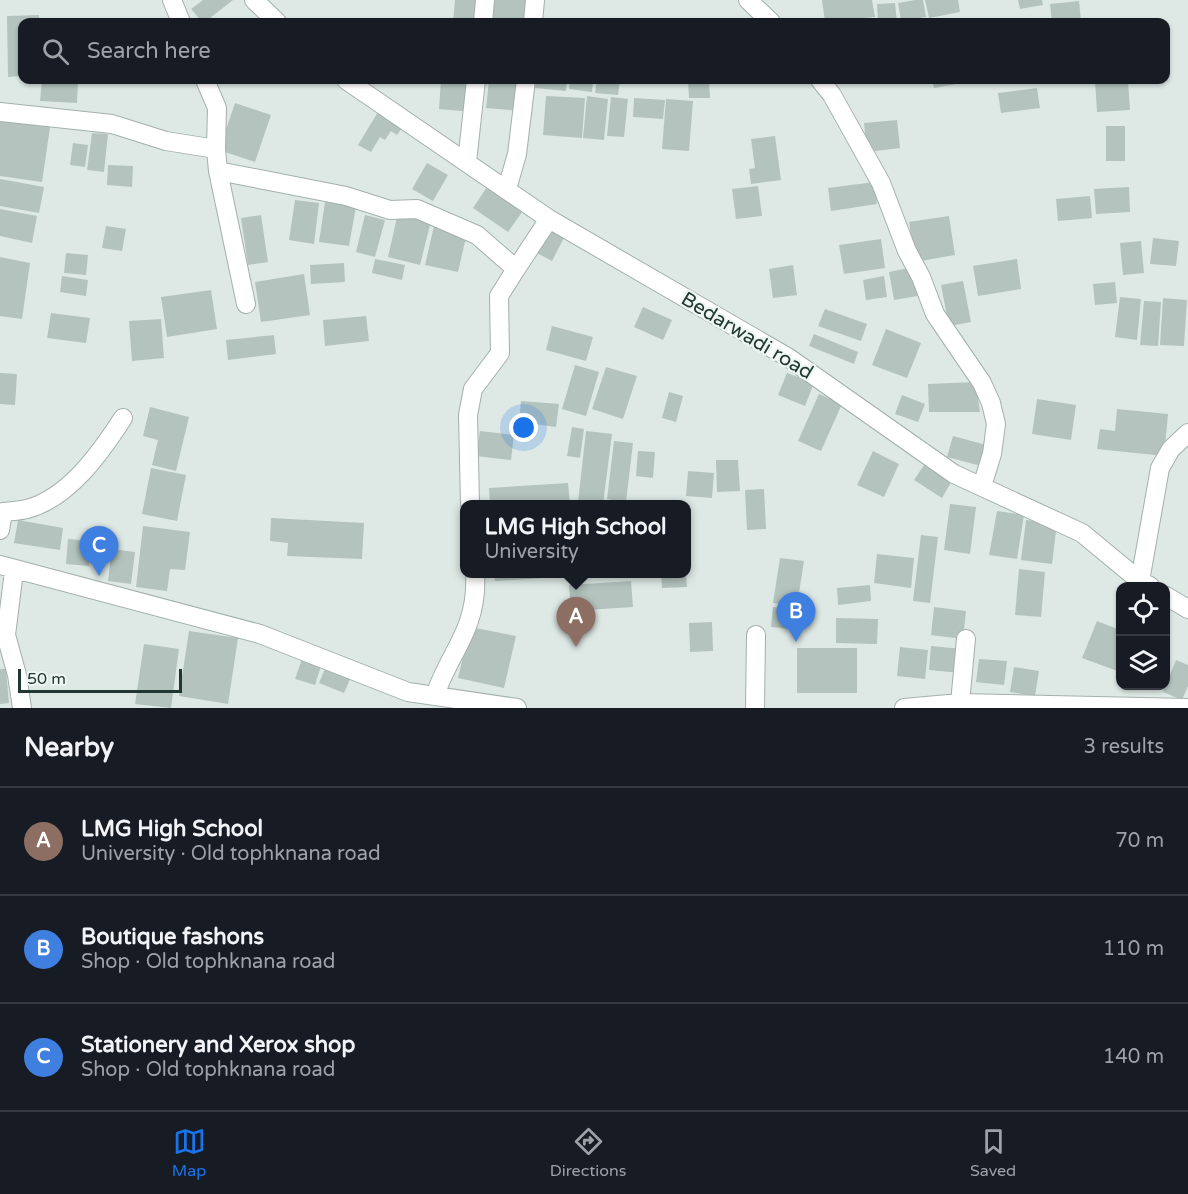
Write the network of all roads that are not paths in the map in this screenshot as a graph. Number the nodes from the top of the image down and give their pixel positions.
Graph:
1 (172, 0) edge
2 (254, 0) edge
3 (485, 0) edge
4 (535, 0) edge
5 (748, 0) edge
6 (180, 18) edge
7 (273, 18) edge
8 (483, 18) edge
9 (533, 18) edge
10 (767, 18) edge
11 (207, 84) edge
12 (352, 84) edge
13 (476, 84) edge
14 (526, 84) edge
15 (823, 84) edge
16 (0, 112) edge
17 (216, 149) junction
18 (467, 162) junction
19 (218, 171) junction
20 (507, 189) junction
21 (549, 219) junction
22 (516, 269) junction
23 (246, 304) dead end
24 (123, 418) dead end
25 (1188, 434) edge
26 (982, 486) junction
27 (470, 500) edge
28 (0, 530) edge
29 (7, 568) edge
30 (475, 578) edge
31 (1143, 582) edge
32 (1145, 582) edge
33 (1170, 598) edge
34 (1188, 609) edge
35 (756, 635) dead end
36 (966, 639) dead end
37 (435, 696) junction
38 (407, 700) edge
39 (960, 704) junction
40 (1043, 707) edge
41 (1160, 707) edge
42 (22, 708) edge
43 (517, 708) edge
44 (755, 708) edge
45 (904, 708) edge
46 (1188, 708) edge

1 - 6 street
2 - 7 street
3 - 8 street
4 - 9 street
5 - 10 street
11 - 17 street
12 - 18 street, Bedarwadi road
13 - 18 street
14 - 20 street
15 - 26 street
16 - 17 street
17 - 19 street
18 - 20 street, Bedarwadi road
19 - 22 street
19 - 23 street
20 - 21 street, Bedarwadi road
21 - 22 street
21 - 26 street, Bedarwadi road
22 - 27 street
24 - 28 street
25 - 32 street
26 - 31 street, Bedarwadi road
29 - 38 street
29 - 42 street
30 - 37 street
33 - 34 street
35 - 44 street
36 - 39 street
37 - 38 street
37 - 43 street
39 - 40 street
39 - 45 street
40 - 41 street
41 - 46 street

